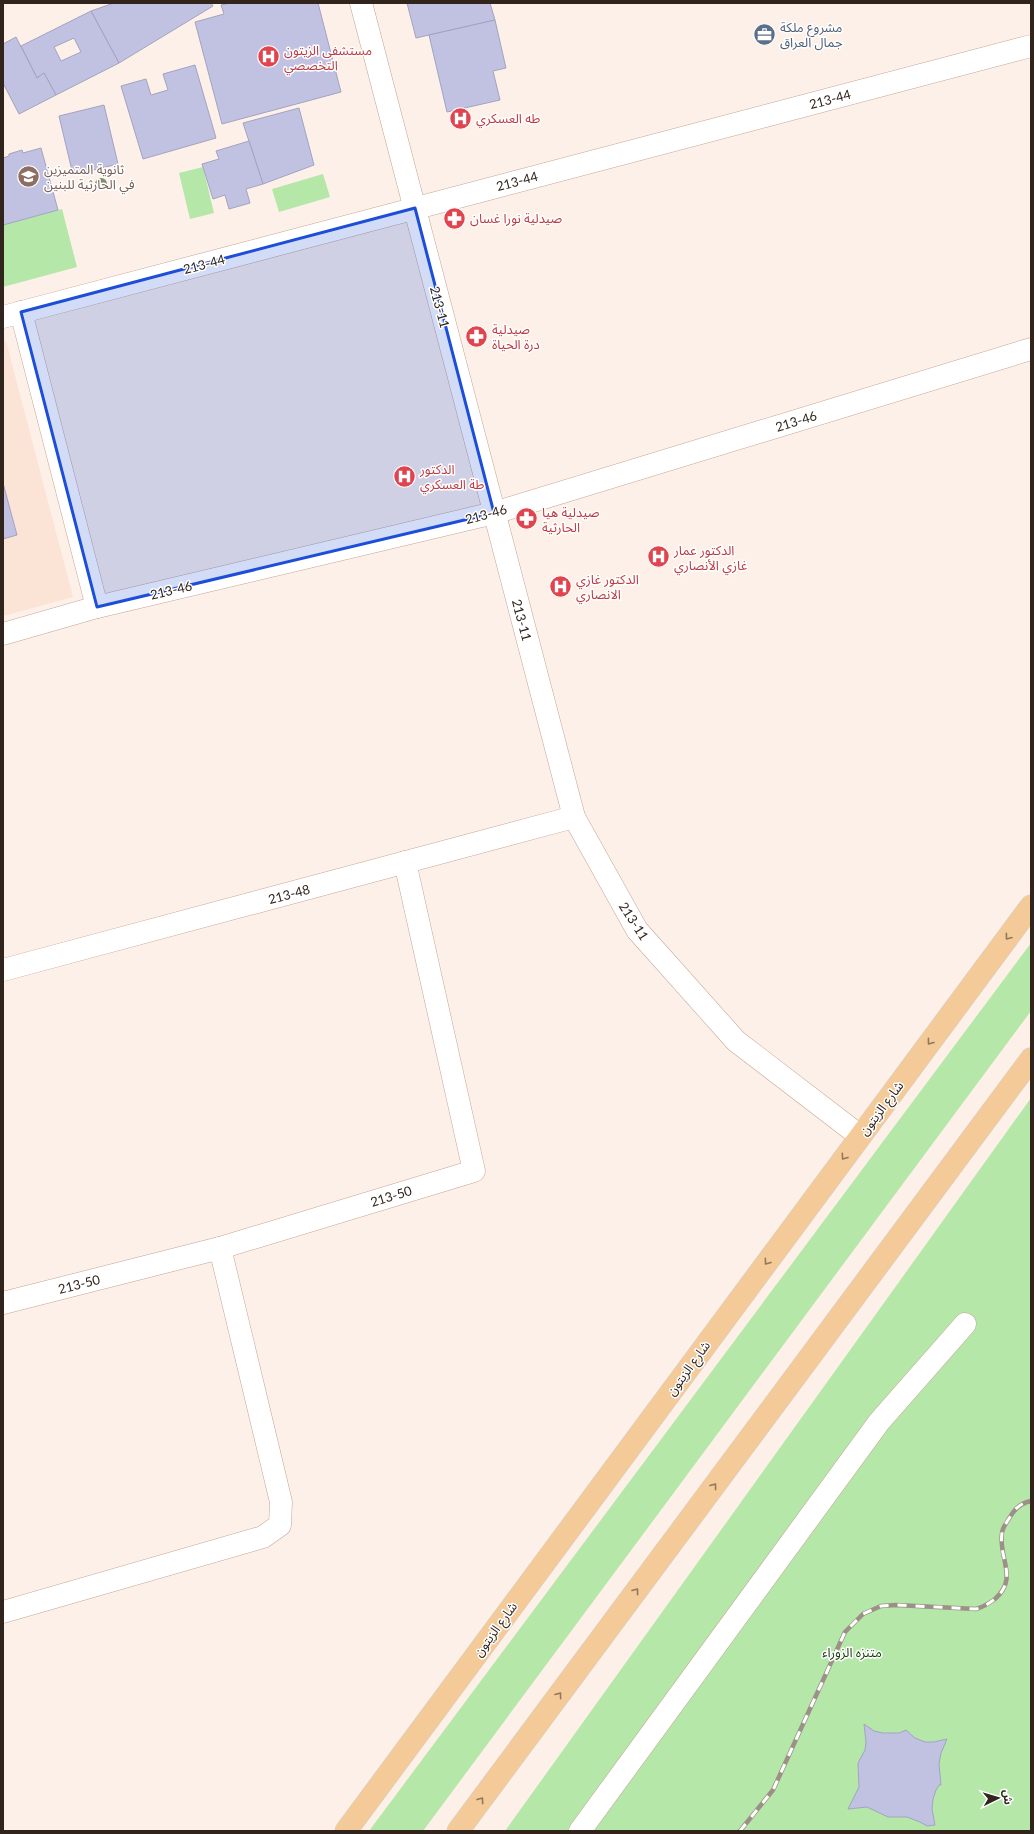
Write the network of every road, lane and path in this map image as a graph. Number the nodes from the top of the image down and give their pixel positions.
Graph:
1 (361, 3) edge
2 (1031, 46) edge
3 (415, 208) junction
4 (12, 315) edge
5 (1031, 349) edge
6 (494, 513) junction
7 (97, 608) junction
8 (3, 634) edge
9 (574, 817) junction
10 (406, 862) junction
11 (1031, 906) edge
12 (3, 970) edge
13 (1031, 1059) edge
14 (860, 1136) junction
15 (220, 1248) junction
16 (3, 1303) edge
17 (965, 1324) dead end
18 (3, 1612) edge
19 (346, 1831) edge
20 (458, 1831) edge
21 (580, 1831) edge

1 - 3 street, 213-11
2 - 3 street, 213-44
3 - 4 street, 213-44
3 - 6 street, 213-11
4 - 7 street
5 - 6 street, 213-46
6 - 7 street, 213-46
6 - 9 street, 213-11
7 - 8 street, 213-46
9 - 10 street, 213-48
9 - 14 street, 213-11
10 - 12 street, 213-48
10 - 15 street, 213-50
11 -> 14 main road, شارع الزيتون
20 -> 13 main road
14 -> 19 main road, شارع الزيتون
15 - 16 street, 213-50
15 - 18 street
17 - 21 street

